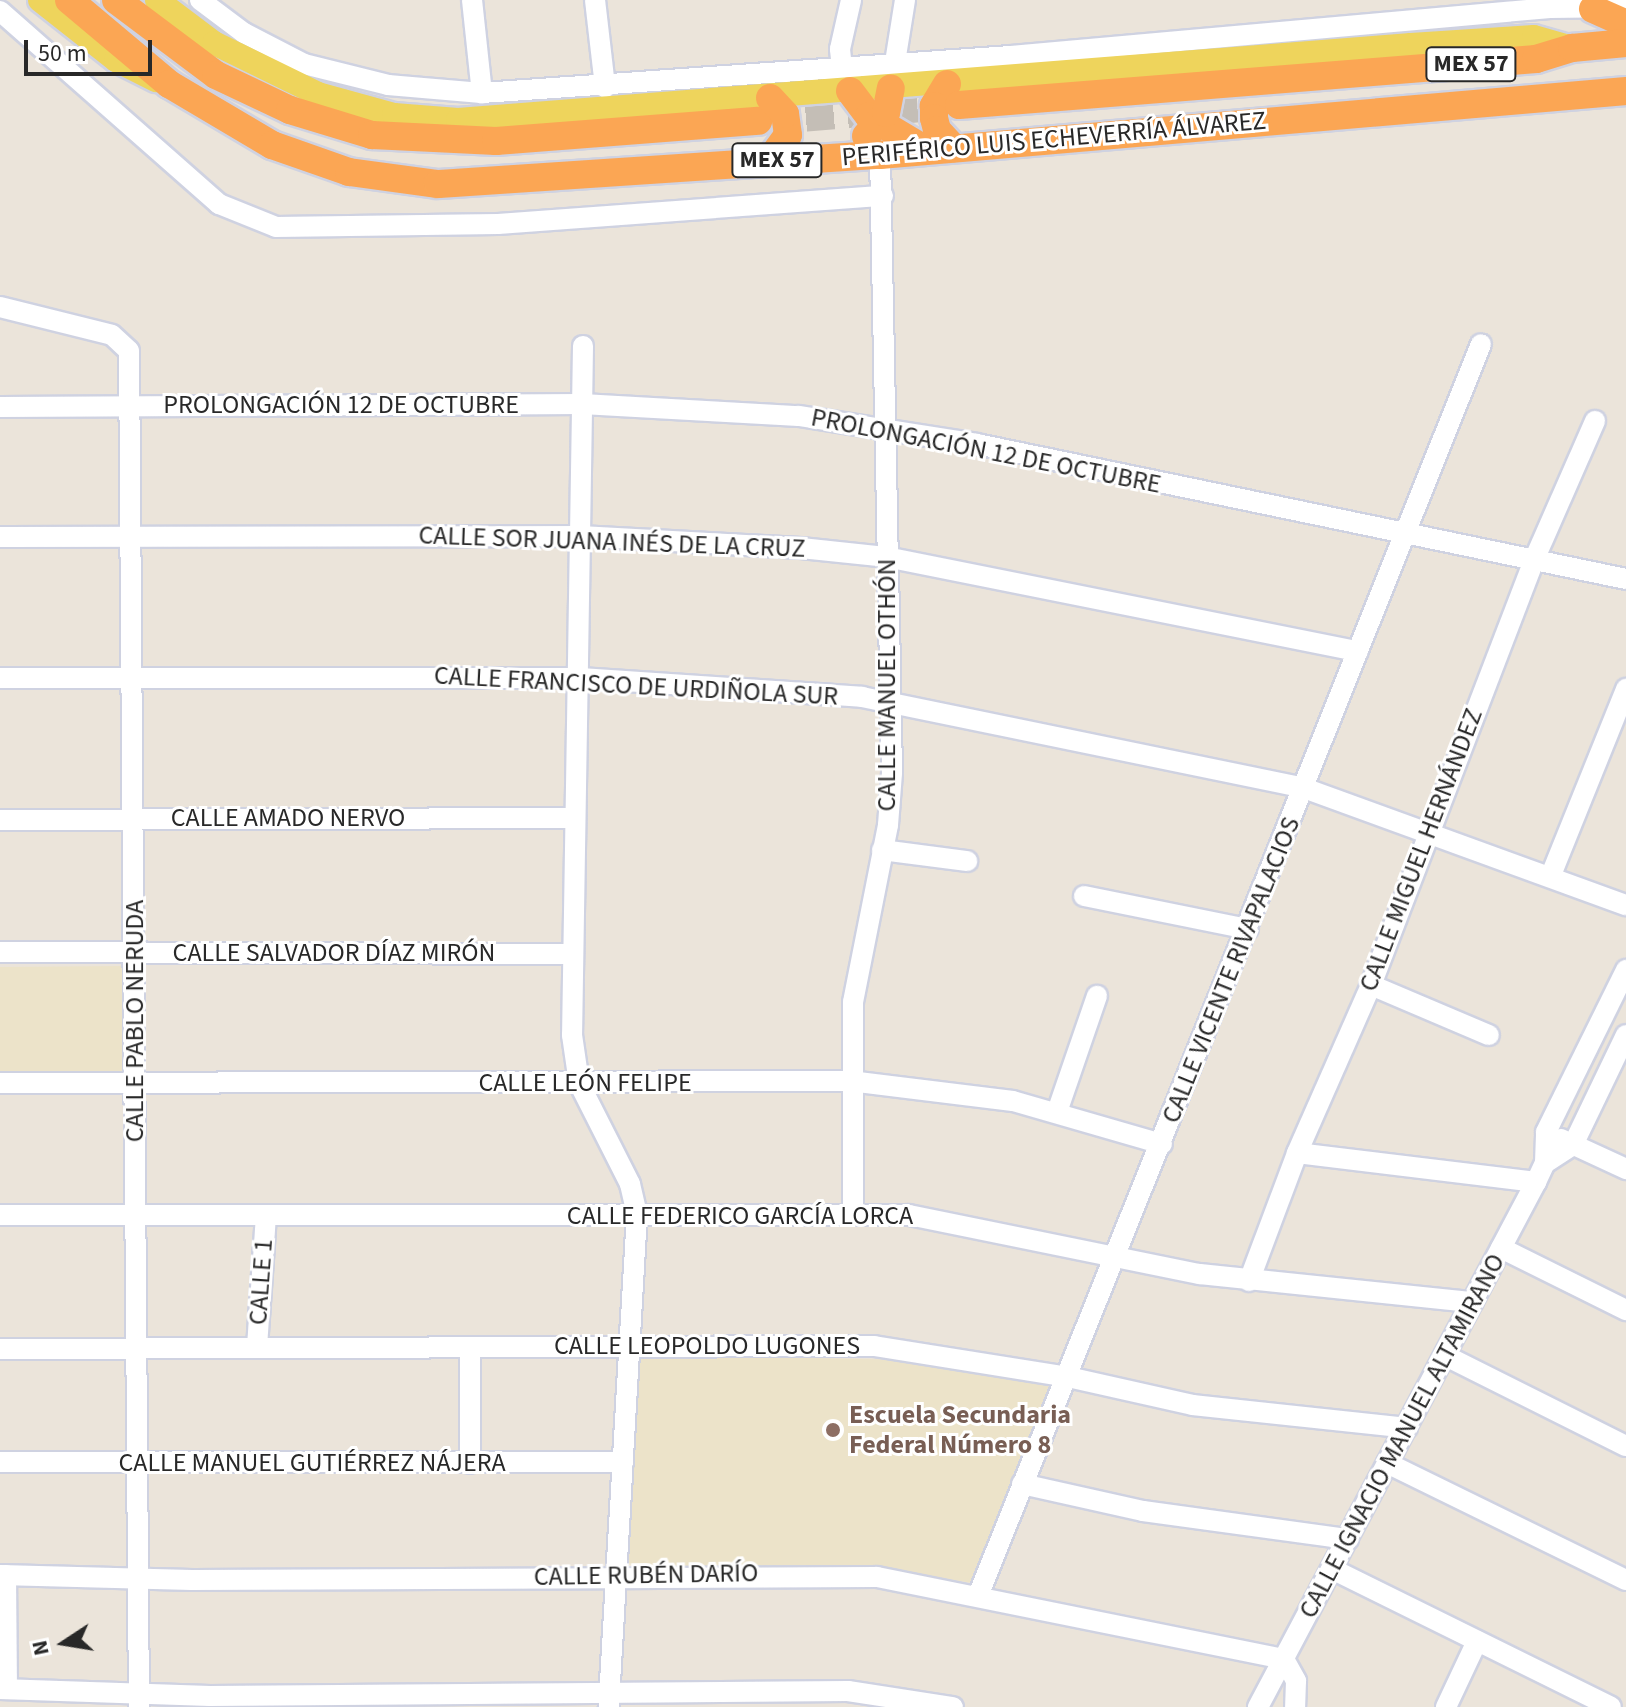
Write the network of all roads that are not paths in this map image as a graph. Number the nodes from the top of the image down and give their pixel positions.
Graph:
1 (40, 0) edge
2 (69, 0) edge
3 (116, 0) edge
4 (157, 0) edge
5 (200, 0) edge
6 (472, 0) edge
7 (595, 0) edge
8 (851, 0) edge
9 (905, 0) edge
10 (1552, 4) edge
11 (1626, 7) edge
12 (1444, 9) edge
13 (1593, 9) junction
14 (0, 11) edge
15 (1626, 24) edge
16 (1626, 43) edge
17 (893, 76) junction
18 (845, 80) junction
19 (169, 84) junction
20 (605, 87) junction
21 (1626, 91) edge
22 (482, 93) junction
23 (953, 95) junction
24 (764, 110) junction
25 (879, 123) junction
26 (954, 148) junction
27 (926, 150) junction
28 (880, 155) junction
29 (831, 157) junction
30 (769, 161) junction
31 (883, 196) junction
32 (0, 307) edge
33 (1481, 344) dead end
34 (583, 346) dead end
35 (582, 404) junction
36 (129, 406) junction
37 (0, 407) edge
38 (1595, 421) dead end
39 (885, 427) junction
40 (1405, 533) junction
41 (130, 535) junction
42 (580, 536) junction
43 (0, 537) edge
44 (886, 557) junction
45 (1534, 560) junction
46 (1626, 579) edge
47 (1358, 651) junction
48 (131, 676) junction
49 (0, 678) edge
50 (579, 678) junction
51 (1626, 689) edge
52 (892, 701) junction
53 (1304, 788) junction
54 (134, 818) junction
55 (575, 818) junction
56 (0, 820) edge
57 (1427, 829) junction
58 (882, 850) junction
59 (967, 861) dead end
60 (1551, 875) junction
61 (1084, 896) dead end
62 (1626, 905) edge
63 (1248, 929) junction
64 (0, 952) edge
65 (135, 952) junction
66 (571, 954) junction
67 (1626, 970) edge
68 (1371, 985) junction
69 (1097, 996) dead end
70 (1489, 1035) dead end
71 (1626, 1035) edge
72 (850, 1081) junction
73 (0, 1083) edge
74 (579, 1083) junction
75 (136, 1084) junction
76 (1057, 1112) junction
77 (1546, 1132) junction
78 (1162, 1144) junction
79 (1573, 1145) junction
80 (1297, 1153) junction
81 (1626, 1169) edge
82 (1540, 1172) junction
83 (853, 1212) junction
84 (637, 1214) junction
85 (0, 1215) edge
86 (266, 1216) junction
87 (137, 1217) junction
88 (1501, 1248) junction
89 (1116, 1256) junction
90 (1249, 1281) junction
91 (1473, 1302) junction
92 (1626, 1310) edge
93 (257, 1347) junction
94 (470, 1347) junction
95 (629, 1347) junction
96 (0, 1349) edge
97 (137, 1349) junction
98 (1446, 1356) junction
99 (1068, 1377) junction
100 (1407, 1428) junction
101 (1626, 1446) edge
102 (0, 1462) edge
103 (623, 1462) junction
104 (139, 1463) junction
105 (470, 1463) junction
106 (1387, 1463) junction
107 (1022, 1484) junction
108 (1348, 1539) junction
109 (1332, 1569) junction
110 (3, 1575) edge
111 (617, 1576) junction
112 (140, 1578) junction
113 (1626, 1580) edge
114 (978, 1596) junction
115 (1477, 1641) junction
116 (1284, 1659) junction
117 (4, 1689) edge
118 (610, 1700) edge
119 (139, 1701) edge
120 (409, 1701) edge
121 (1584, 1701) edge
122 (953, 1707) edge
123 (1258, 1707) edge
124 (1295, 1707) edge
125 (1446, 1707) edge
126 (1611, 1707) edge

1 - 19 main road, PERIFÉRICO LUIS ECHEVERRÍA ÁLVAREZ
2 - 19 highway, PERIFÉRICO LUIS ECHEVERRÍA ÁLVAREZ / MEX 57
3 - 24 highway, PERIFÉRICO LUIS ECHEVERRÍA ÁLVAREZ / MEX 57
4 - 24 main road, PERIFÉRICO LUIS ECHEVERRÍA ÁLVAREZ
5 - 22 street, PERIFÉRICO LUIS ECHEVERRÍA ÁLVAREZ
6 - 22 street
7 - 20 street
8 - 18 street
9 - 17 street
10 - 12 street, PERIFÉRICO LUIS ECHEVERRÍA ÁLVAREZ
10 - 13 street, PERIFÉRICO LUIS ECHEVERRÍA ÁLVAREZ
11 - 13 street, PERIFÉRICO LUIS ECHEVERRÍA ÁLVAREZ
12 - 17 street, PERIFÉRICO LUIS ECHEVERRÍA ÁLVAREZ
13 - 15 highway
14 - 31 street, PERIFÉRICO LUIS ECHEVERRÍA ÁLVAREZ
16 - 23 highway, PERIFÉRICO LUIS ECHEVERRÍA ÁLVAREZ / MEX 57
17 - 18 main road, PERIFÉRICO LUIS ECHEVERRÍA ÁLVAREZ
17 - 23 main road, PERIFÉRICO LUIS ECHEVERRÍA ÁLVAREZ
17 - 25 highway
18 - 20 street, PERIFÉRICO LUIS ECHEVERRÍA ÁLVAREZ
18 - 24 main road, PERIFÉRICO LUIS ECHEVERRÍA ÁLVAREZ
18 - 25 highway
19 - 30 highway, PERIFÉRICO LUIS ECHEVERRÍA ÁLVAREZ / MEX 57
20 - 22 street, PERIFÉRICO LUIS ECHEVERRÍA ÁLVAREZ
21 - 26 highway, PERIFÉRICO LUIS ECHEVERRÍA ÁLVAREZ / MEX 57
23 - 26 highway
24 - 30 highway
25 - 27 highway
25 - 29 highway
26 - 27 highway, PERIFÉRICO LUIS ECHEVERRÍA ÁLVAREZ / MEX 57
27 - 28 highway, PERIFÉRICO LUIS ECHEVERRÍA ÁLVAREZ / MEX 57
28 - 29 highway, PERIFÉRICO LUIS ECHEVERRÍA ÁLVAREZ / MEX 57
28 - 31 street, CALLE MANUEL OTHÓN
29 - 30 highway, PERIFÉRICO LUIS ECHEVERRÍA ÁLVAREZ / MEX 57
31 - 39 street, CALLE MANUEL OTHÓN
32 - 36 street, CALLE PABLO NERUDA
33 - 40 street, CALLE VICENTE RIVAPALACIOS
34 - 35 street
35 - 36 street, PROLONGACIÓN 12 DE OCTUBRE
35 - 39 street, PROLONGACIÓN 12 DE OCTUBRE
35 - 42 street
36 - 37 street, PROLONGACIÓN 12 DE OCTUBRE
36 - 41 street, CALLE PABLO NERUDA
38 - 45 street, CALLE MIGUEL HERNÁNDEZ
39 - 40 street, PROLONGACIÓN 12 DE OCTUBRE
39 - 44 street, CALLE MANUEL OTHÓN
40 - 45 street, PROLONGACIÓN 12 DE OCTUBRE
40 - 47 street, CALLE VICENTE RIVAPALACIOS
41 - 42 street, CALLE SOR JUANA INÉS DE LA CRUZ
41 - 43 street, CALLE SOR JUANA INÉS DE LA CRUZ
41 - 48 street, CALLE PABLO NERUDA
42 - 44 street, CALLE SOR JUANA INÉS DE LA CRUZ
42 - 50 street
44 - 47 street, CALLE SOR JUANA INÉS DE LA CRUZ
44 - 52 street, CALLE MANUEL OTHÓN
45 - 46 street, PROLONGACIÓN 12 DE OCTUBRE
45 - 57 street, CALLE MIGUEL HERNÁNDEZ
47 - 53 street, CALLE VICENTE RIVAPALACIOS
48 - 49 street, CALLE FRANCISCO DE URDIÑOLA SUR
48 - 50 street, CALLE FRANCISCO DE URDIÑOLA SUR
48 - 54 street, CALLE PABLO NERUDA
50 - 52 street, CALLE FRANCISCO DE URDIÑOLA SUR
50 - 55 street
51 - 60 street
52 - 53 street, CALLE FRANCISCO DE URDIÑOLA SUR
52 - 58 street, CALLE MANUEL OTHÓN
53 - 57 street, CALLE FRANCISCO DE URDIÑOLA SUR
53 - 63 street, CALLE VICENTE RIVAPALACIOS
54 - 55 street, CALLE AMADO NERVO
54 - 56 street, CALLE AMADO NERVO
54 - 65 street, CALLE PABLO NERUDA
55 - 66 street
57 - 60 street, CALLE FRANCISCO DE URDIÑOLA SUR
57 - 68 street, CALLE MIGUEL HERNÁNDEZ
58 - 59 street
58 - 72 street, CALLE MANUEL OTHÓN
60 - 62 street, CALLE FRANCISCO DE URDIÑOLA SUR
61 - 63 street
63 - 78 street, CALLE VICENTE RIVAPALACIOS
64 - 65 street, CALLE SALVADOR DÍAZ MIRÓN
65 - 66 street, CALLE SALVADOR DÍAZ MIRÓN
65 - 75 street, CALLE PABLO NERUDA
66 - 74 street
67 - 77 street, CALLE IGNACIO MANUEL ALTAMIRANO
68 - 70 street
68 - 80 street, CALLE MIGUEL HERNÁNDEZ
69 - 76 street
71 - 79 street
72 - 74 street, CALLE LEÓN FELIPE
72 - 76 street, CALLE LEÓN FELIPE
72 - 83 street, CALLE MANUEL OTHÓN
73 - 75 street, CALLE LEÓN FELIPE
74 - 75 street, CALLE LEÓN FELIPE
74 - 84 street
75 - 87 street, CALLE PABLO NERUDA
76 - 78 street, CALLE LEÓN FELIPE
77 - 79 street
77 - 82 street, CALLE IGNACIO MANUEL ALTAMIRANO
78 - 89 street, CALLE VICENTE RIVAPALACIOS
79 - 81 street
79 - 82 street, CALLE IGNACIO MANUEL ALTAMIRANO
80 - 82 street
80 - 90 street, CALLE MIGUEL HERNÁNDEZ
82 - 88 street, CALLE IGNACIO MANUEL ALTAMIRANO
83 - 84 street, CALLE FEDERICO GARCÍA LORCA
83 - 89 street, CALLE FEDERICO GARCÍA LORCA
84 - 86 street, CALLE FEDERICO GARCÍA LORCA
84 - 95 street
85 - 87 street, CALLE FEDERICO GARCÍA LORCA
86 - 87 street, CALLE FEDERICO GARCÍA LORCA
86 - 93 street, CALLE 1
87 - 97 street, CALLE PABLO NERUDA
88 - 91 street, CALLE IGNACIO MANUEL ALTAMIRANO
88 - 92 street
89 - 90 street, CALLE FEDERICO GARCÍA LORCA
89 - 99 street, CALLE VICENTE RIVAPALACIOS
90 - 91 street, CALLE FEDERICO GARCÍA LORCA
91 - 98 street, CALLE IGNACIO MANUEL ALTAMIRANO
93 - 94 street, CALLE LEOPOLDO LUGONES
93 - 97 street, CALLE LEOPOLDO LUGONES
94 - 95 street, CALLE LEOPOLDO LUGONES
94 - 105 street
95 - 99 street, CALLE LEOPOLDO LUGONES
95 - 103 street
96 - 97 street, CALLE LEOPOLDO LUGONES
97 - 104 street, CALLE PABLO NERUDA
98 - 100 street, CALLE IGNACIO MANUEL ALTAMIRANO
98 - 101 street
99 - 100 street, CALLE LEOPOLDO LUGONES
99 - 107 street, CALLE VICENTE RIVAPALACIOS
100 - 106 street, CALLE IGNACIO MANUEL ALTAMIRANO
102 - 104 street, CALLE MANUEL GUTIÉRREZ NÁJERA
103 - 105 street, CALLE MANUEL GUTIÉRREZ NÁJERA
103 - 111 street
104 - 105 street, CALLE MANUEL GUTIÉRREZ NÁJERA
104 - 112 street, CALLE PABLO NERUDA
106 - 108 street, CALLE IGNACIO MANUEL ALTAMIRANO
106 - 113 street
107 - 108 street
107 - 114 street, CALLE VICENTE RIVAPALACIOS
108 - 109 street, CALLE IGNACIO MANUEL ALTAMIRANO
109 - 115 street
109 - 116 street, CALLE IGNACIO MANUEL ALTAMIRANO
110 - 112 street, CALLE RUBÉN DARÍO
110 - 117 street
111 - 112 street, CALLE RUBÉN DARÍO
111 - 114 street, CALLE RUBÉN DARÍO
111 - 118 street
112 - 119 street, CALLE PABLO NERUDA
114 - 116 street, CALLE RUBÉN DARÍO
115 - 121 street
115 - 125 street
116 - 123 street, CALLE IGNACIO MANUEL ALTAMIRANO
116 - 124 street
117 - 119 street
118 - 120 street
118 - 122 street
119 - 120 street
121 - 126 street

